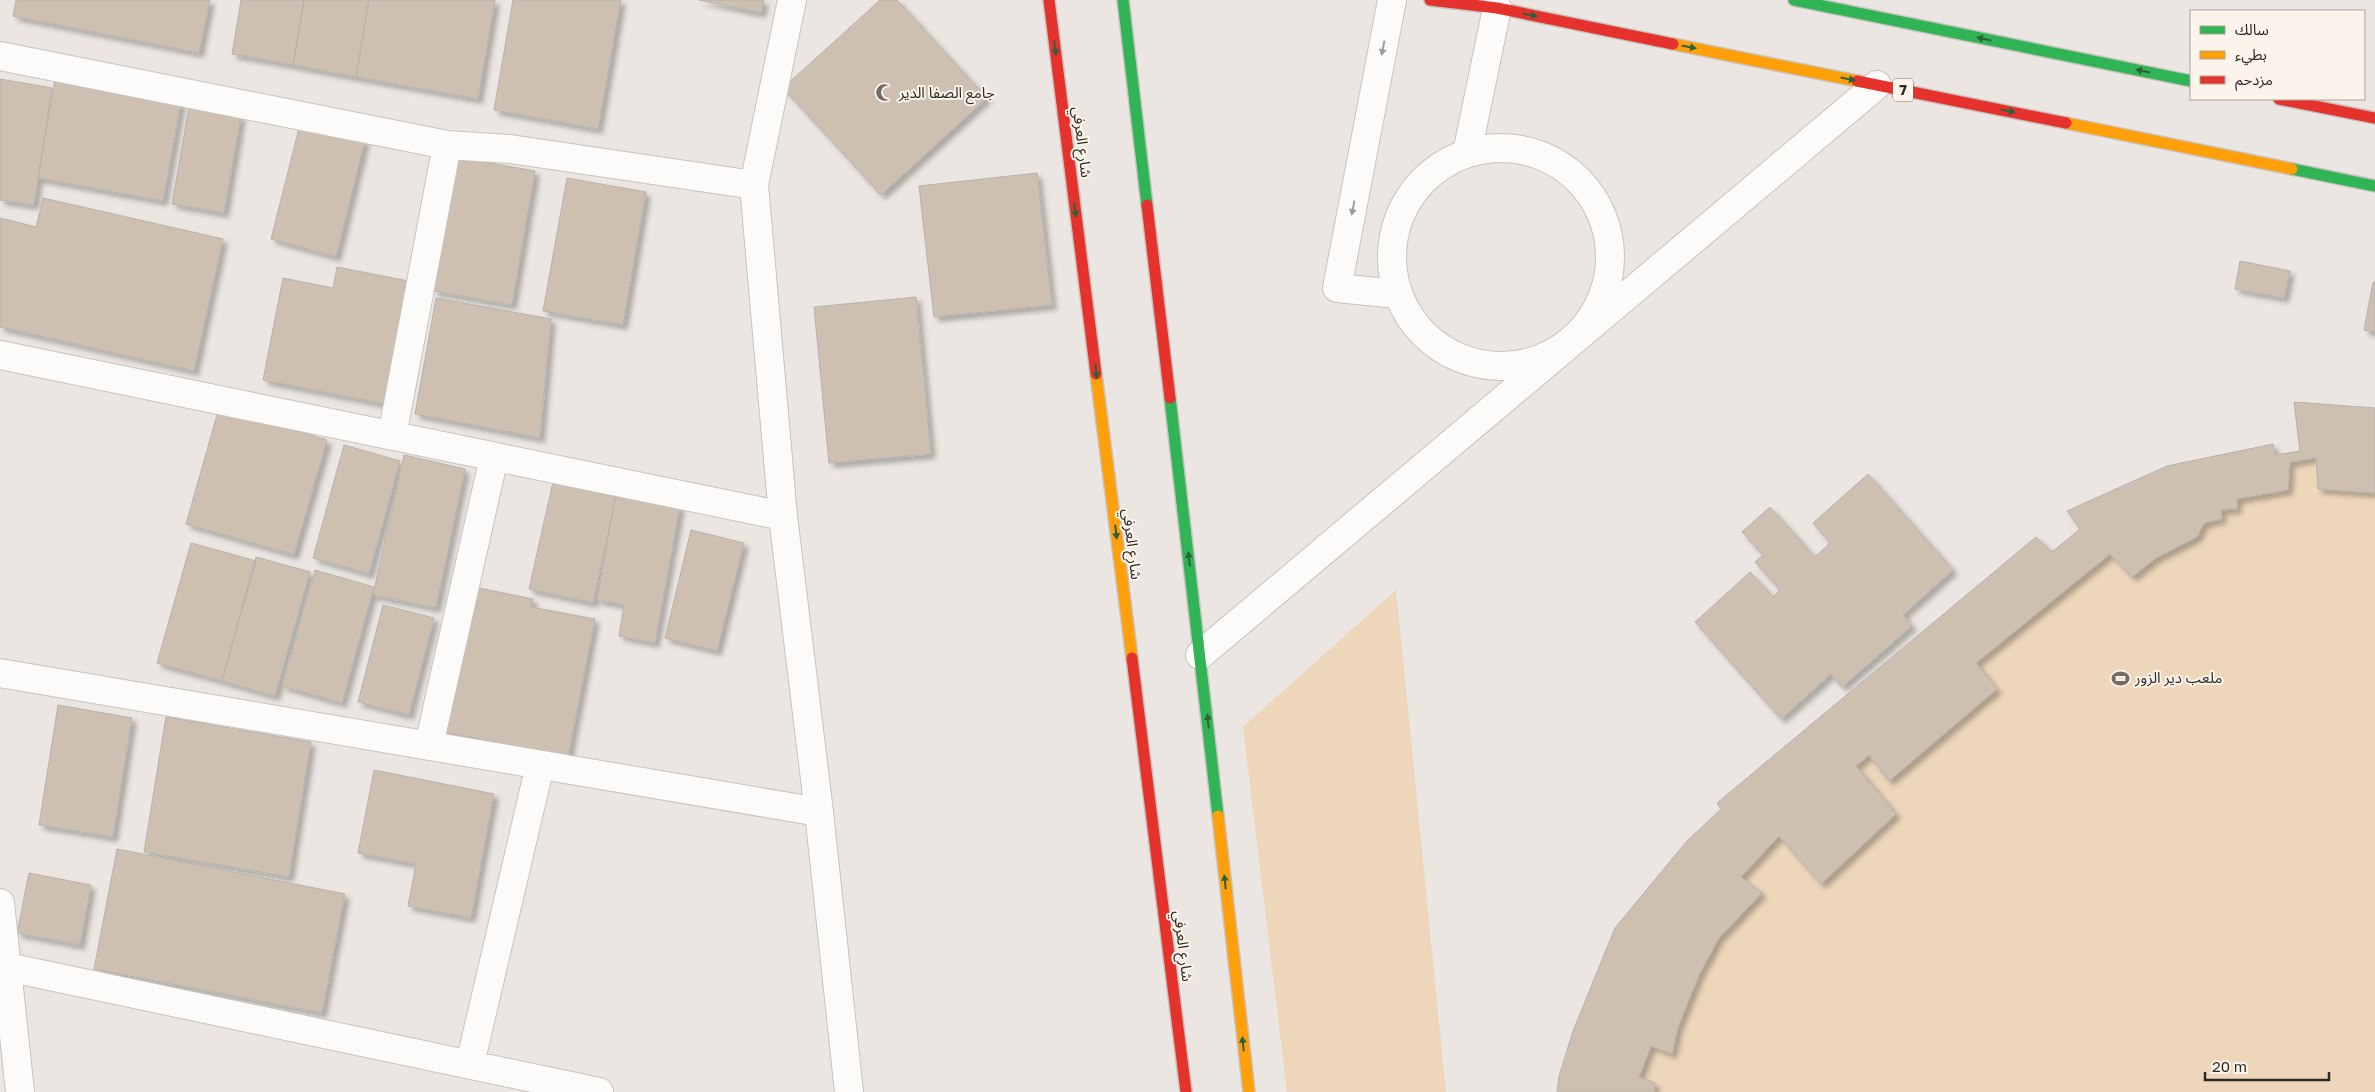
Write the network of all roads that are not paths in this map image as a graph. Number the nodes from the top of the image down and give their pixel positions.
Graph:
1 (792, 0) edge
2 (1049, 0) edge
3 (1124, 0) edge
4 (1392, 0) edge
5 (1430, 0) edge
6 (1794, 0) edge
7 (1497, 8) junction
8 (0, 56) edge
9 (2190, 81) edge
10 (1877, 85) junction
11 (2284, 100) edge
12 (2375, 118) edge
13 (448, 145) junction
14 (1467, 153) junction
15 (754, 184) junction
16 (2375, 186) edge
17 (1398, 294) junction
18 (1579, 334) junction
19 (0, 355) edge
20 (392, 436) junction
21 (494, 457) junction
22 (783, 516) junction
23 (1200, 655) junction
24 (0, 673) edge
25 (429, 745) junction
26 (540, 765) junction
27 (819, 812) junction
28 (0, 903) edge
29 (7, 966) junction
30 (470, 1064) junction
31 (565, 1088) edge
32 (20, 1092) edge
33 (599, 1092) edge
34 (849, 1092) edge
35 (1186, 1092) edge
36 (1248, 1092) edge

1 - 15 street
2 -> 35 street, شارع العرفي
23 -> 3 street
4 -> 17 street
5 - 7 street, 7
9 -> 6 street
7 -> 10 street, 7
7 - 14 street
8 - 13 street
10 -> 16 street, 7
10 - 18 street
11 - 12 street
13 - 15 street
13 - 20 street
14 - 17 street
14 - 18 street
15 - 22 street
17 - 18 street
18 - 23 street
19 - 20 street
20 - 21 street
21 - 22 street
21 - 25 street
22 - 27 street
36 -> 23 street
24 - 25 street
25 - 26 street
26 - 27 street
26 - 30 street
27 - 34 street
28 - 29 street
29 - 30 street
29 - 32 street
30 - 31 street
31 - 33 street

